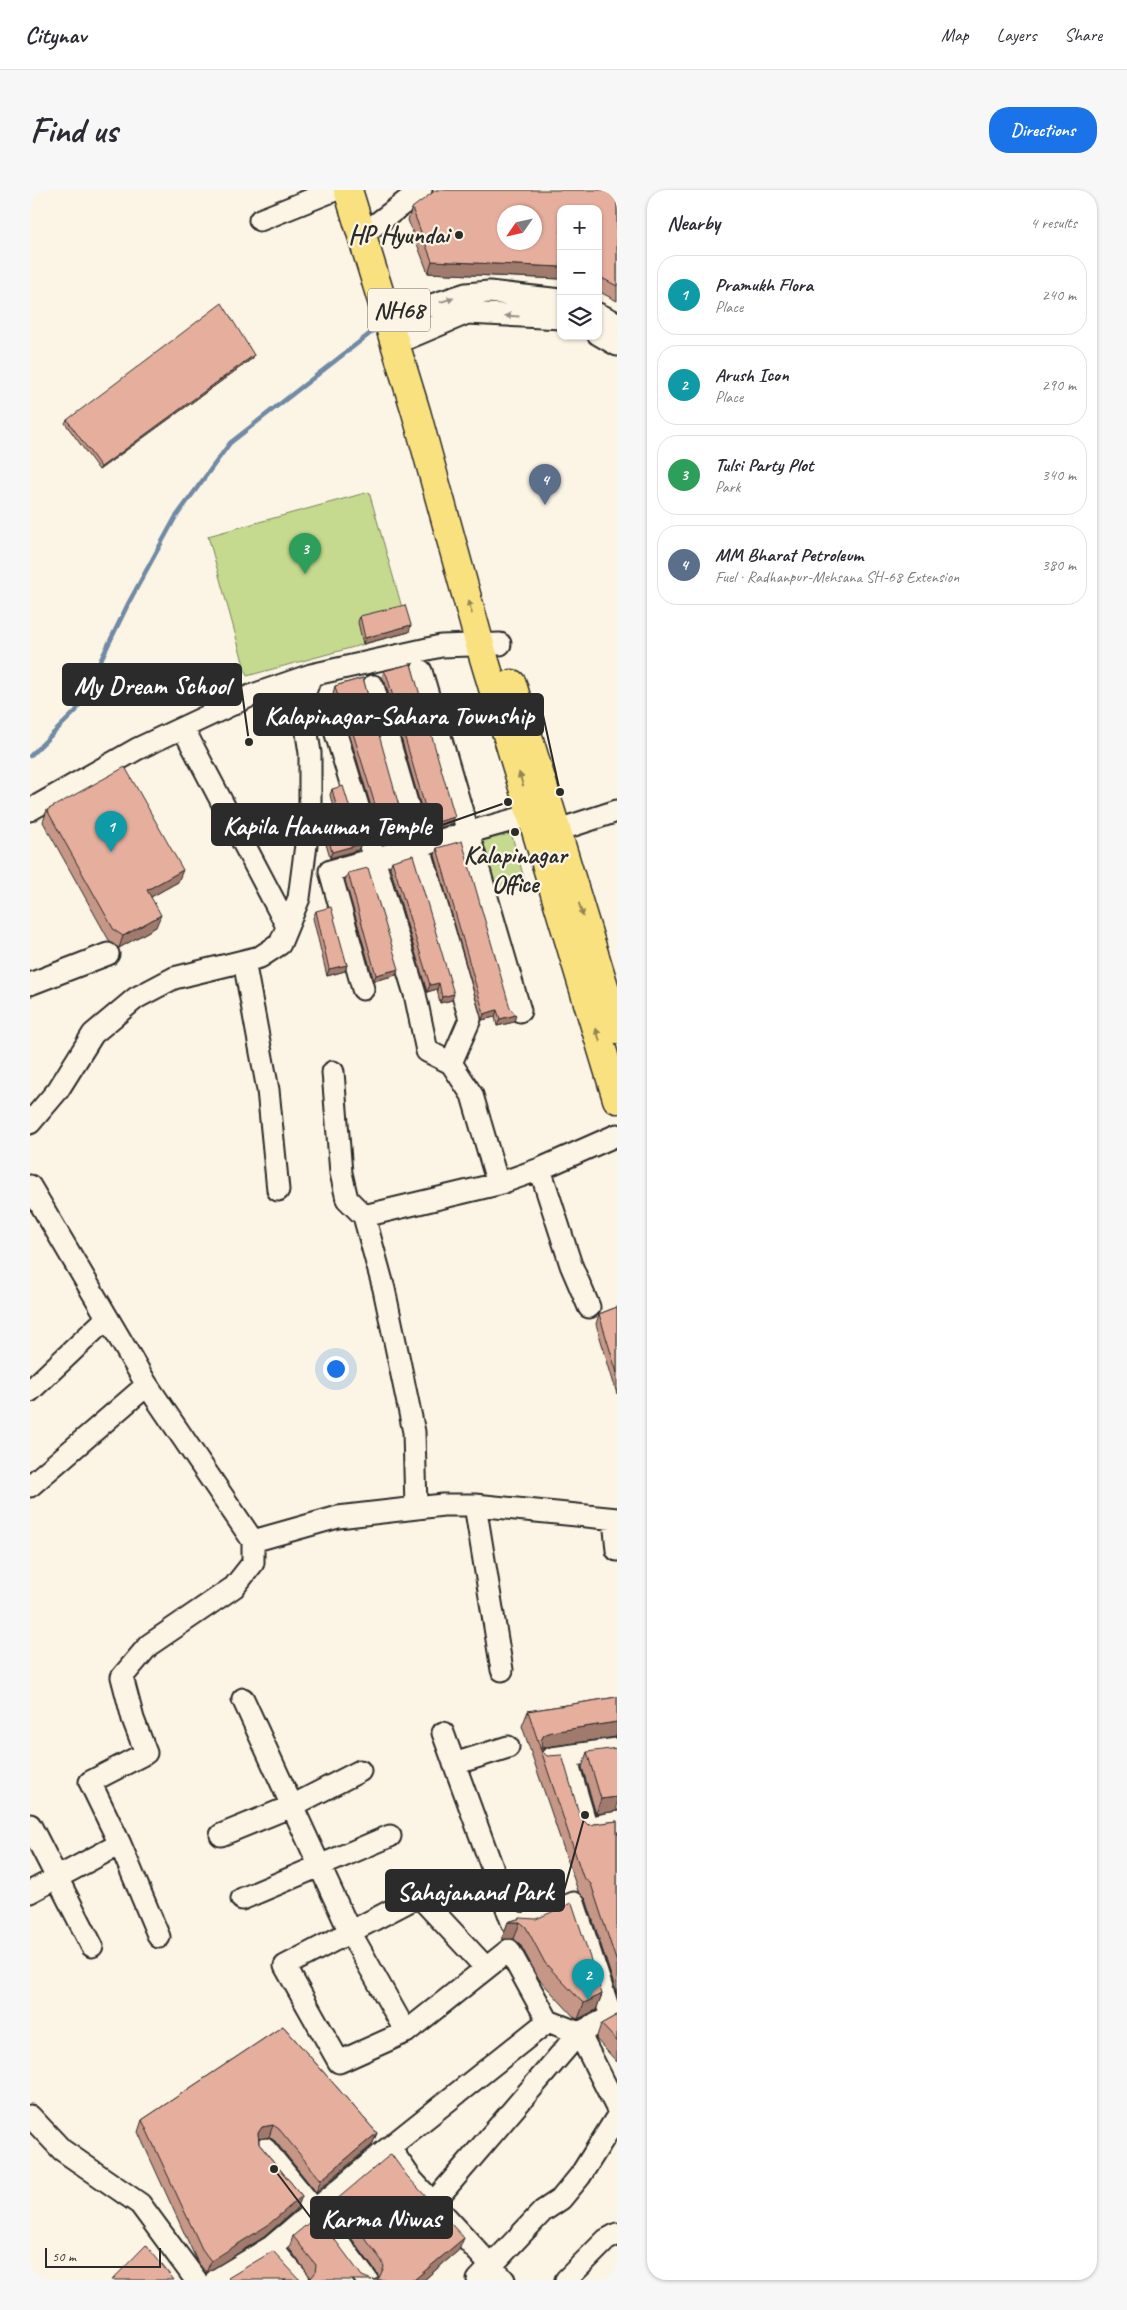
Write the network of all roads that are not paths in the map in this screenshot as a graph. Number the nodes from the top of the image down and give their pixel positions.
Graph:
1 (335, 190) edge
2 (348, 190) edge
3 (362, 190) edge
4 (420, 190) edge
5 (260, 220) dead end
6 (367, 231) junction
7 (377, 262) junction
8 (557, 300) edge
9 (602, 316) edge
10 (557, 318) edge
11 (617, 323) edge
12 (602, 336) edge
13 (406, 345) junction
14 (617, 345) edge
15 (490, 644) junction
16 (421, 672) dead end
17 (311, 674) junction
18 (373, 686) dead end
19 (330, 714) dead end
20 (183, 728) junction
21 (30, 810) edge
22 (617, 810) edge
23 (542, 827) junction
24 (468, 833) junction
25 (420, 846) junction
26 (374, 859) junction
27 (287, 926) junction
28 (108, 954) dead end
29 (244, 961) junction
30 (30, 984) edge
31 (363, 989) dead end
32 (520, 1011) dead end
33 (617, 1029) edge
34 (450, 1063) junction
35 (333, 1072) dead end
36 (617, 1099) edge
37 (30, 1123) edge
38 (617, 1136) edge
39 (540, 1169) junction
40 (498, 1184) junction
41 (30, 1186) edge
42 (278, 1190) dead end
43 (364, 1216) junction
44 (589, 1307) dead end
45 (108, 1318) junction
46 (147, 1385) junction
47 (30, 1391) edge
48 (30, 1486) edge
49 (475, 1505) junction
50 (416, 1508) junction
51 (616, 1519) edge
52 (253, 1541) junction
53 (617, 1550) edge
54 (502, 1670) dead end
55 (243, 1700) dead end
56 (443, 1733) dead end
57 (508, 1748) dead end
58 (617, 1749) edge
59 (454, 1764) junction
60 (360, 1771) dead end
61 (292, 1806) junction
62 (617, 1822) edge
63 (30, 1825) edge
64 (221, 1835) dead end
65 (390, 1836) dead end
66 (120, 1844) junction
67 (320, 1865) junction
68 (56, 1878) junction
69 (30, 1892) edge
70 (242, 1899) dead end
71 (350, 1932) junction
72 (159, 1937) dead end
73 (92, 1946) dead end
74 (486, 1968) junction
75 (614, 2015) edge
76 (548, 2021) junction
77 (406, 2032) junction
78 (579, 2033) junction
79 (617, 2108) edge
80 (30, 2116) edge
81 (617, 2117) edge
82 (265, 2149) edge
83 (386, 2150) junction
84 (433, 2203) junction
85 (314, 2209) junction
86 (617, 2234) edge
87 (271, 2246) junction
88 (491, 2275) edge
89 (195, 2279) edge
90 (216, 2280) edge
91 (299, 2280) edge
92 (367, 2280) edge
93 (566, 2280) edge

1 - 5 street
2 - 6 highway, NH68
3 - 6 highway, NH68
4 - 6 street
6 - 7 highway, NH68
7 - 13 highway, NH68
7 - 13 highway, NH68
13 -> 8 street
9 - 11 street
10 -> 13 street
12 - 14 street
13 - 15 highway, NH68
15 - 17 street
15 - 23 highway, NH68
16 - 24 street
17 - 20 street
17 - 27 street
18 - 25 street
19 - 26 street
20 - 21 street
20 - 27 street
22 - 23 street
23 - 24 street
23 -> 33 highway, NH68
36 -> 23 highway, NH68
24 - 25 street
24 - 32 street
25 - 26 street
25 - 34 street
26 - 31 street
26 - 34 street
27 - 29 street
28 - 30 street
29 - 37 street
29 - 42 street
34 - 40 street
35 - 43 street
38 - 39 street
39 - 40 street
39 - 44 street
40 - 43 street
41 - 45 street
43 - 50 street
45 - 46 street
45 - 47 street
46 - 48 street
46 - 52 street
49 - 50 street
49 - 51 street
49 - 54 street
50 - 52 street
51 - 53 street
52 - 66 street
55 - 61 street
56 - 59 street
57 - 59 street
58 - 62 street
59 - 75 street
60 - 61 street
61 - 64 street
61 - 67 street
63 - 68 street
65 - 67 street
66 - 68 street
66 - 72 street
67 - 70 street
67 - 71 street
68 - 69 street
68 - 73 street
71 - 74 street
71 - 77 street
71 - 77 street
74 - 76 street
74 - 77 street
75 - 78 street
76 - 78 street
76 - 83 street
78 - 79 street
78 - 84 street
80 - 89 street
81 - 88 street
82 - 85 street
83 - 84 street
83 - 85 street
84 - 88 street
85 - 87 street
85 - 92 street
86 - 93 street
87 - 90 street
87 - 91 street

